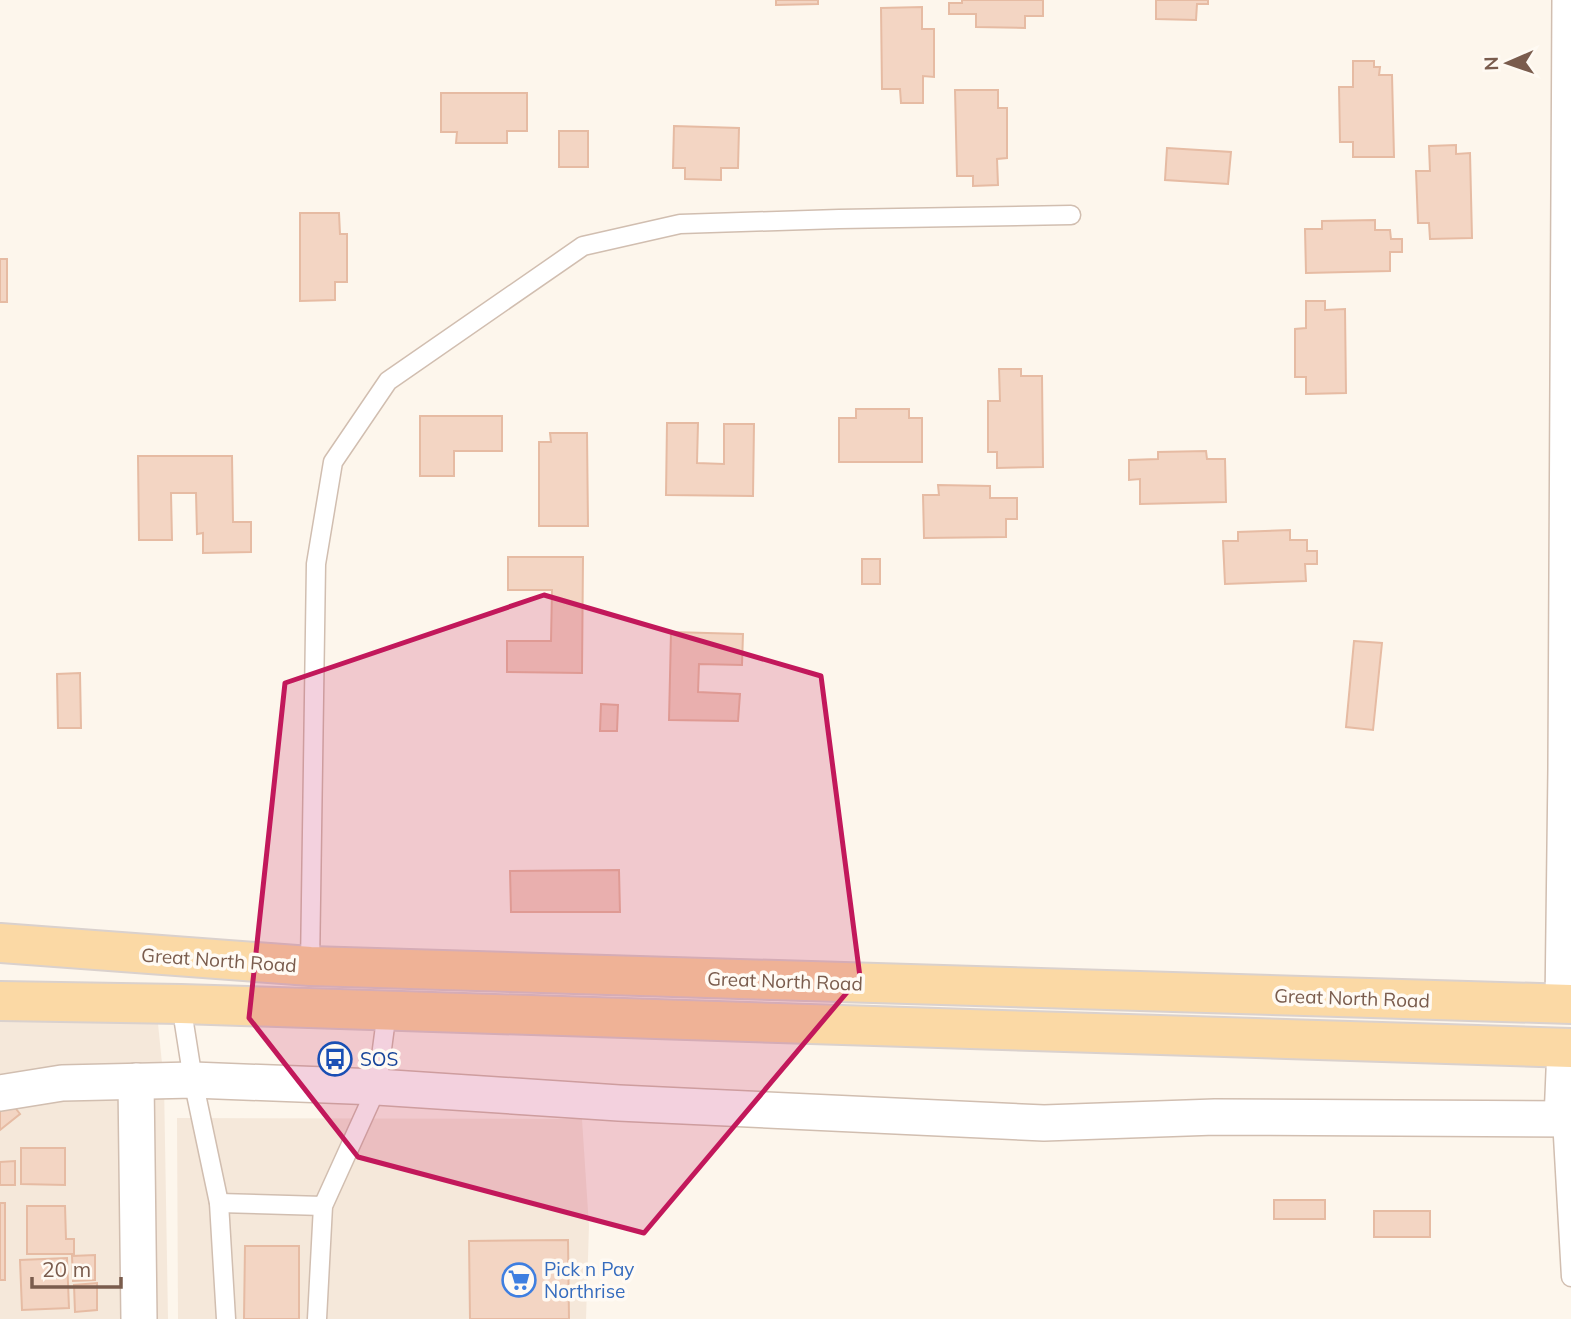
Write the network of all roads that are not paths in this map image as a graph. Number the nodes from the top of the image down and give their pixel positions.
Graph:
1 (1570, 0) edge
2 (1071, 215) dead end
3 (1569, 595) edge
4 (0, 943) edge
5 (310, 966) junction
6 (0, 1001) edge
7 (181, 1004) junction
8 (1567, 1004) edge
9 (387, 1011) junction
10 (1568, 1048) edge
11 (193, 1080) junction
12 (136, 1081) junction
13 (377, 1087) junction
14 (0, 1093) edge
15 (1566, 1119) edge
16 (219, 1203) junction
17 (323, 1206) junction
18 (1571, 1277) edge
19 (139, 1319) edge
20 (226, 1319) edge
21 (317, 1319) edge

1 - 3 street
2 - 5 lane
3 - 8 street
4 - 5 main road, Great North Road
5 - 8 main road, Great North Road
6 - 7 main road
7 - 9 main road
7 - 11 lane
9 - 10 main road
9 - 13 lane
10 - 15 street
11 - 12 street
11 - 13 street
11 - 16 lane
12 - 14 street
12 - 19 street
13 - 15 street
13 - 17 lane
15 - 18 lane
16 - 17 lane
16 - 20 lane
17 - 21 lane

